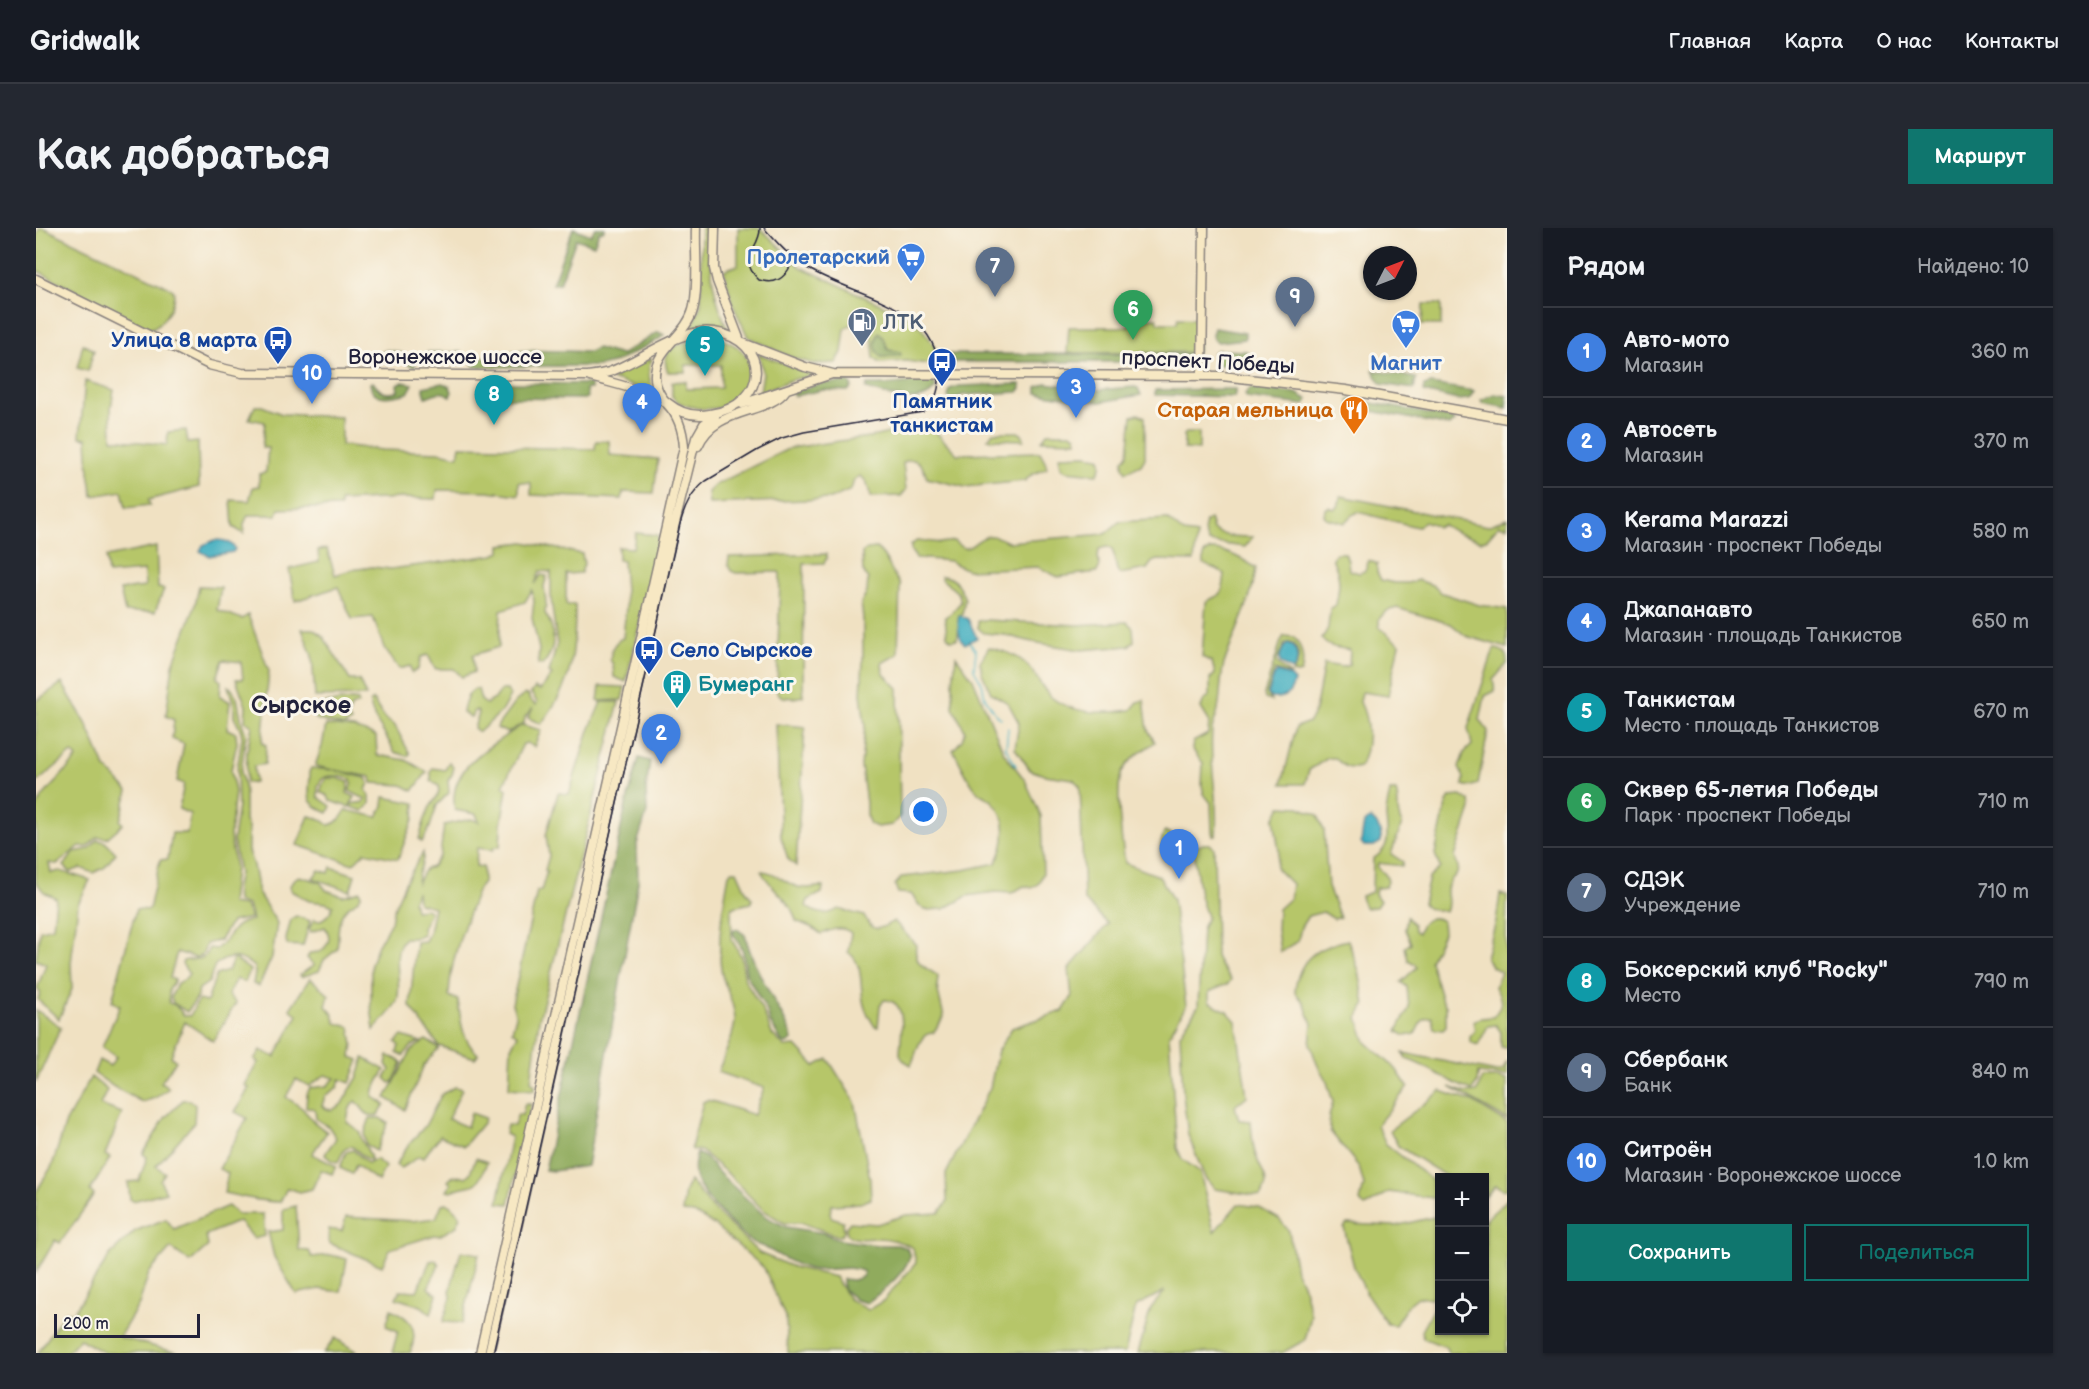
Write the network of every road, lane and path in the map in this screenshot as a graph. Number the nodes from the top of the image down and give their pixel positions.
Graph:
1 (696, 228) edge
2 (715, 228) edge
3 (1204, 228) edge
4 (36, 279) edge
5 (740, 341) junction
6 (670, 342) junction
7 (833, 374) junction
8 (587, 376) junction
9 (1202, 376) junction
10 (786, 390) junction
11 (665, 402) junction
12 (737, 406) junction
13 (723, 412) junction
14 (1507, 419) edge
15 (687, 477) junction
16 (480, 1353) edge
17 (489, 1353) edge

1 - 6 main road
2 - 5 main road
3 - 9 main road
4 - 8 main road, Воронежское шоссе
5 - 6 main road
5 - 7 main road
5 - 12 main road
6 - 8 main road
6 - 11 main road
7 - 9 main road, проспект Победы
7 - 10 main road
8 - 11 main road
9 - 14 main road, проспект Победы
10 - 12 main road
10 - 15 main road
11 - 13 main road
11 - 16 main road
12 - 13 main road
13 - 15 main road
15 - 17 main road

